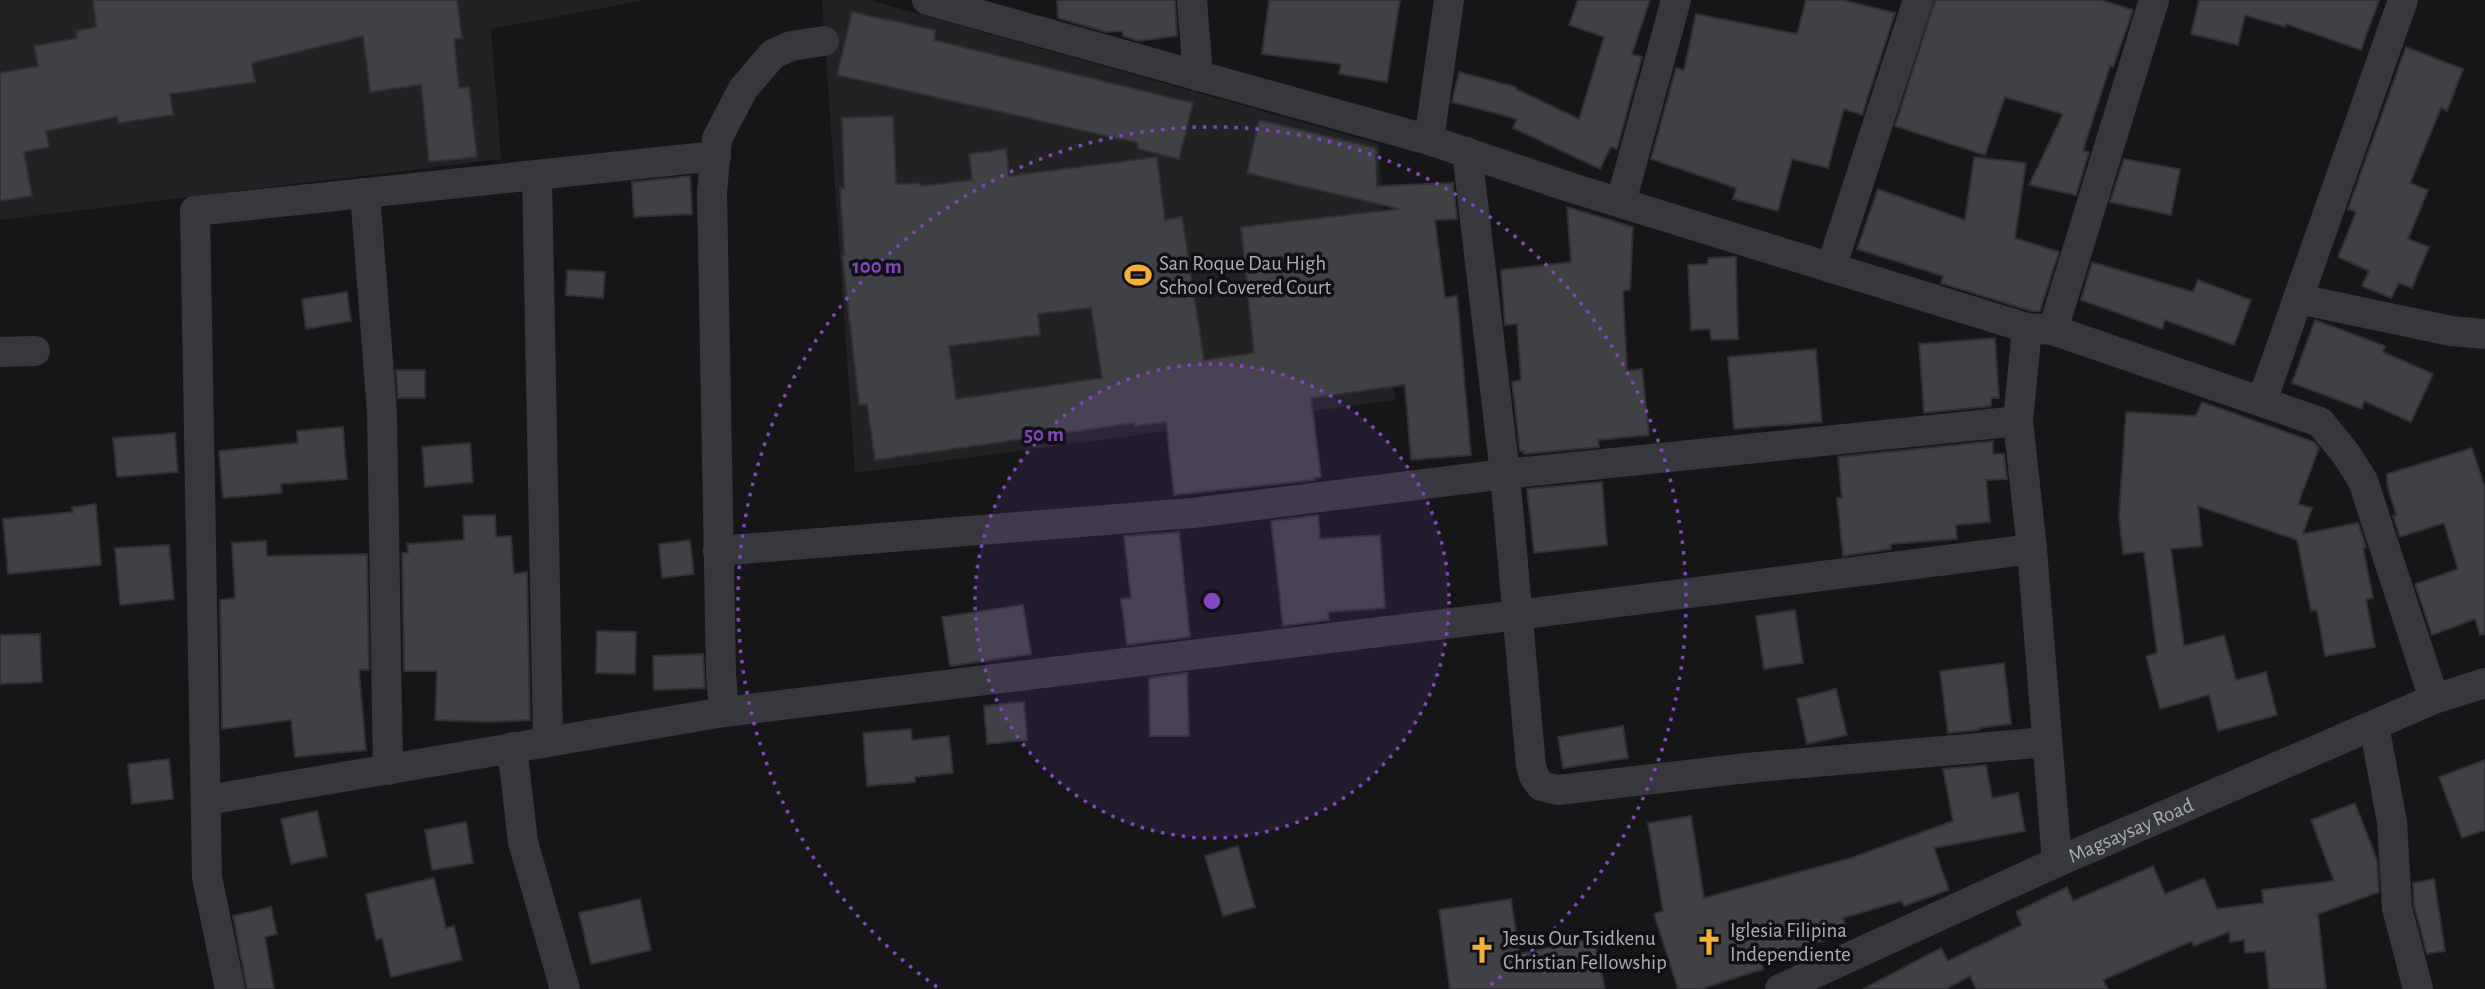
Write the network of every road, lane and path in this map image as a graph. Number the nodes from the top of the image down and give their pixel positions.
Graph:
1 (927, 0) edge
2 (1192, 0) edge
3 (1449, 0) edge
4 (1676, 0) edge
5 (1918, 0) edge
6 (2154, 0) edge
7 (2403, 0) edge
8 (824, 41) dead end
9 (1198, 76) junction
10 (1429, 140) junction
11 (1467, 152) junction
12 (716, 156) junction
13 (537, 175) junction
14 (365, 193) junction
15 (1621, 202) junction
16 (1831, 268) junction
17 (2298, 299) junction
18 (2040, 329) junction
19 (2485, 334) edge
20 (34, 351) dead end
21 (0, 352) edge
22 (2262, 401) junction
23 (2018, 421) junction
24 (1505, 474) junction
25 (2032, 549) junction
26 (718, 551) junction
27 (1518, 615) junction
28 (2485, 683) edge
29 (2434, 699) junction
30 (724, 712) junction
31 (2374, 725) junction
32 (548, 741) junction
33 (2047, 742) junction
34 (512, 747) junction
35 (388, 770) junction
36 (207, 800) junction
37 (2057, 862) junction
38 (230, 989) edge
39 (565, 989) edge
40 (1780, 989) edge
41 (2418, 989) edge

1 - 9 street
2 - 9 street
3 - 10 street
4 - 15 street
5 - 16 street
6 - 18 street
7 - 17 street
8 - 12 street
9 - 10 street
10 - 11 street
11 - 15 street
11 - 24 street
12 - 13 street
12 - 26 street
13 - 14 street
13 - 32 street
14 - 35 street
14 - 36 street
15 - 16 street
16 - 18 street
17 - 19 street
17 - 22 street
18 - 22 street
18 - 23 street
20 - 21 street
22 - 29 street
23 - 24 street
23 - 25 street
24 - 26 street
24 - 27 street
25 - 27 street
25 - 33 street
26 - 30 street
27 - 30 street
27 - 33 street
28 - 29 street, Magsaysay Road
29 - 31 street, Magsaysay Road
30 - 32 street
31 - 37 street, Magsaysay Road
31 - 41 street
32 - 34 street
33 - 37 street
34 - 35 street
34 - 39 street
35 - 36 street
36 - 38 street
37 - 40 street, Magsaysay Road

